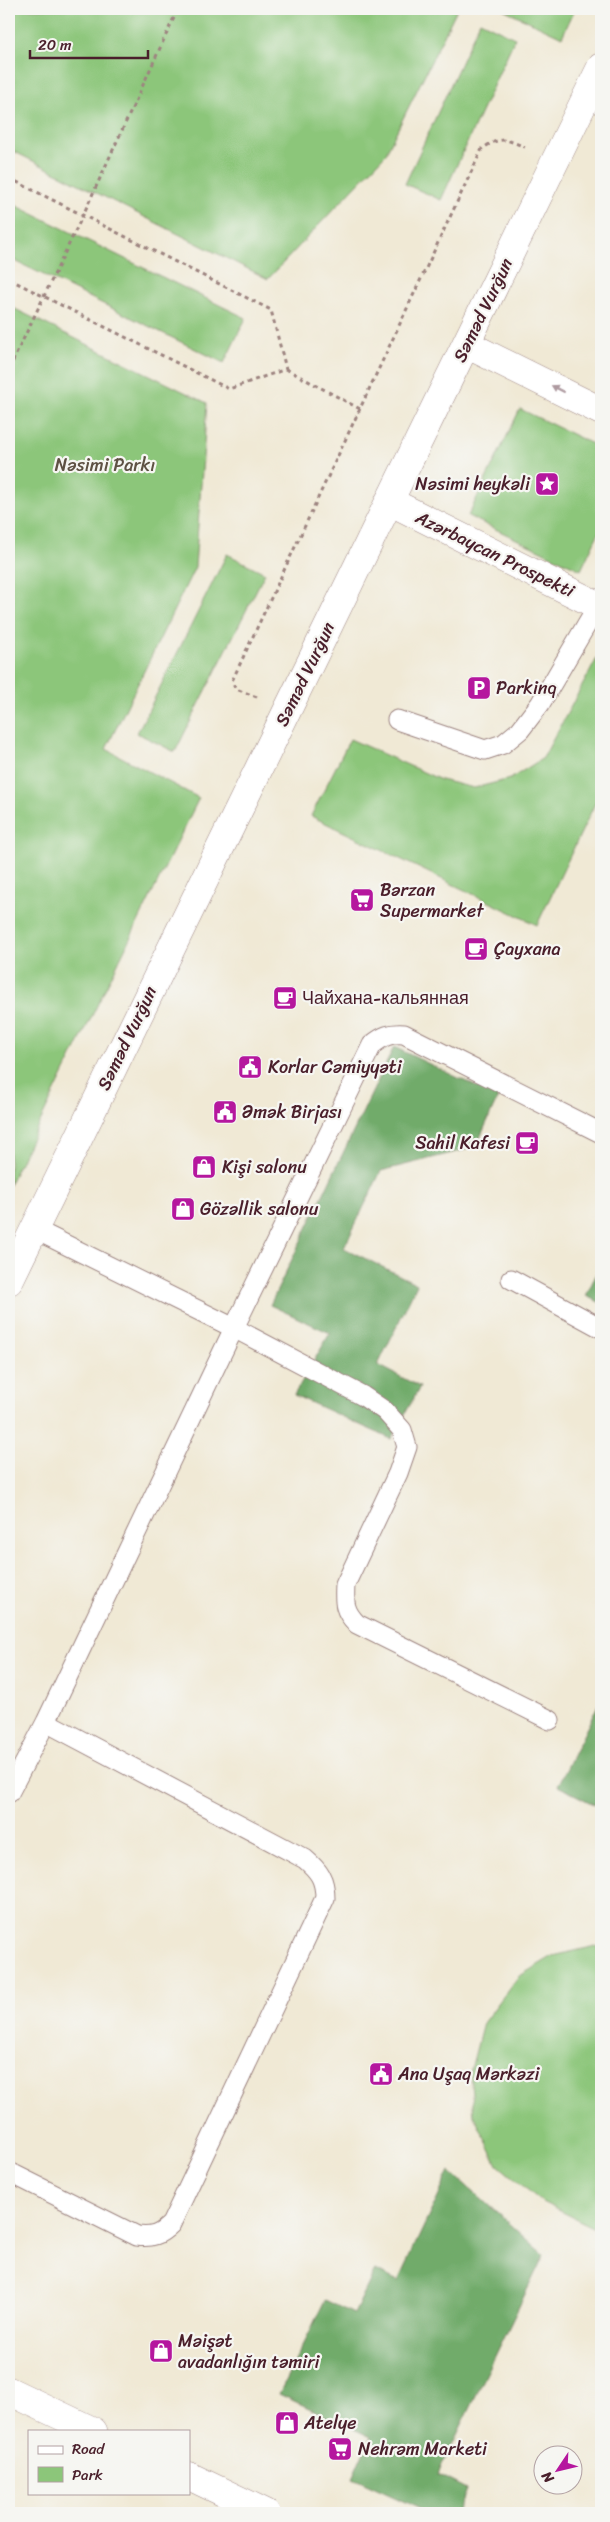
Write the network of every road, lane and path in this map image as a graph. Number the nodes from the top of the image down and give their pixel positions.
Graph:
1 (178, 9) edge
2 (601, 67) edge
3 (556, 160) junction
4 (9, 178) edge
5 (83, 215) junction
6 (9, 279) edge
7 (44, 296) junction
8 (466, 344) junction
9 (9, 369) edge
10 (286, 369) junction
11 (360, 409) junction
12 (601, 411) edge
13 (389, 501) junction
14 (600, 604) edge
15 (288, 710) junction
16 (397, 720) dead end
17 (601, 1132) edge
18 (34, 1229) junction
19 (511, 1279) dead end
20 (9, 1281) edge
21 (234, 1328) junction
22 (601, 1328) edge
23 (550, 1720) dead end
24 (46, 1722) junction
25 (9, 1793) edge
26 (9, 2172) edge
27 (9, 2391) edge
28 (91, 2430) edge
29 (190, 2477) edge
30 (251, 2510) edge

1 - 5 path
2 - 3 main road, Səməd Vurğun
3 - 8 main road, Səməd Vurğun
3 - 11 path
4 - 5 path
5 - 7 path
5 - 10 path
6 - 7 path
7 - 9 path
7 - 10 path
12 -> 8 main road
8 - 13 main road, Səməd Vurğun
10 - 11 path
11 - 15 path
13 - 14 main road, Azərbaycan Prospekti
13 - 15 main road, Səməd Vurğun
14 - 16 lane
15 - 18 main road, Səməd Vurğun
17 - 21 lane
18 - 20 main road, Səməd Vurğun
18 - 21 lane
19 - 22 lane
21 - 23 lane
21 - 24 lane
24 - 25 lane
24 - 26 lane
27 - 28 main road
29 - 30 main road

